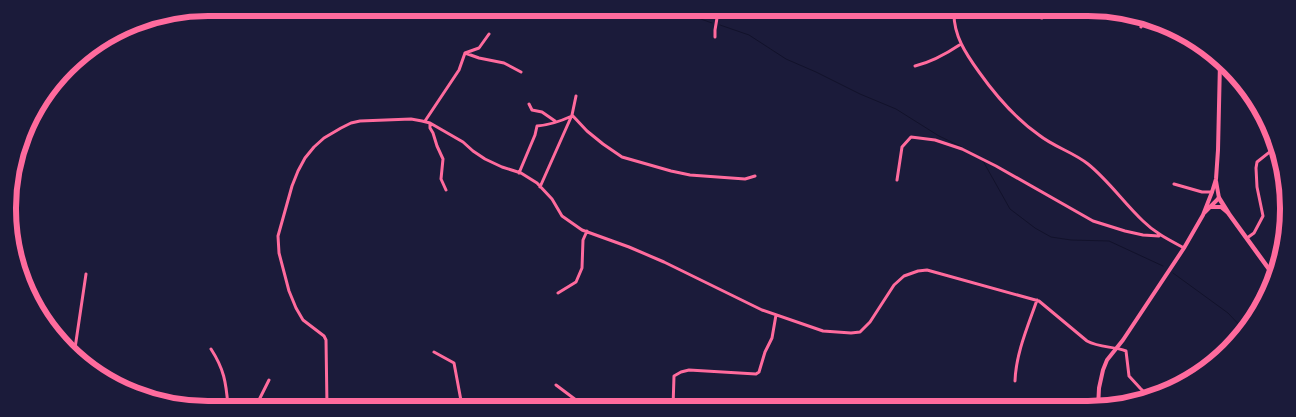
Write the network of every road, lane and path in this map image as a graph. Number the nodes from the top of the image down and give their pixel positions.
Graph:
1 (715, 16) edge
2 (954, 16) edge
3 (1035, 16) edge
4 (1042, 18) dead end
5 (489, 34) dead end
6 (715, 37) dead end
7 (961, 44) junction
8 (465, 53) junction
9 (915, 66) dead end
10 (1220, 70) edge
11 (521, 72) dead end
12 (576, 96) dead end
13 (529, 104) dead end
14 (572, 115) junction
15 (425, 121) junction
16 (556, 122) junction
17 (430, 124) junction
18 (1271, 151) edge
19 (520, 173) junction
20 (755, 176) dead end
21 (1216, 179) junction
22 (896, 180) dead end
23 (1174, 184) dead end
24 (540, 186) junction
25 (446, 190) dead end
26 (1212, 192) junction
27 (1219, 198) junction
28 (1208, 201) junction
29 (1211, 206) junction
30 (1229, 214) junction
31 (1203, 215) junction
32 (587, 231) junction
33 (1160, 236) junction
34 (1247, 238) junction
35 (1184, 248) junction
36 (1270, 270) edge
37 (86, 274) dead end
38 (558, 293) dead end
39 (1037, 300) junction
40 (776, 315) junction
41 (75, 346) edge
42 (1118, 348) junction
43 (211, 349) dead end
44 (434, 352) dead end
45 (269, 380) dead end
46 (1015, 380) dead end
47 (556, 385) dead end
48 (1145, 392) edge
49 (1098, 400) edge
50 (228, 401) edge
51 (259, 401) edge
52 (327, 401) edge
53 (461, 401) edge
54 (577, 401) edge
55 (673, 401) edge

1 - 6 street
2 - 7 street
3 - 4 street
5 - 8 street
7 - 9 street
7 - 33 street
8 - 11 street
8 - 15 street
10 - 21 street
12 - 14 street
13 - 16 street
14 - 16 street
14 - 20 street
14 - 24 street
15 - 17 street
15 - 52 street
16 - 19 street
17 - 19 street
17 - 25 street
18 - 34 street
19 - 24 street
21 - 26 street
21 - 27 street
22 - 33 street
23 - 26 street
24 - 32 street
26 - 27 street
26 - 28 street
27 - 28 street
27 - 29 street
27 - 30 main road
28 - 31 street
29 - 30 street
29 - 31 street
30 - 34 main road
31 - 35 street
32 - 38 street
32 - 40 street
33 - 35 street
34 - 36 main road
35 - 42 street
37 - 41 street
39 - 40 street
39 - 42 street
39 - 46 street
40 - 55 street
42 - 48 street
42 - 49 street
43 - 50 street
44 - 53 street
45 - 51 street
47 - 54 street

